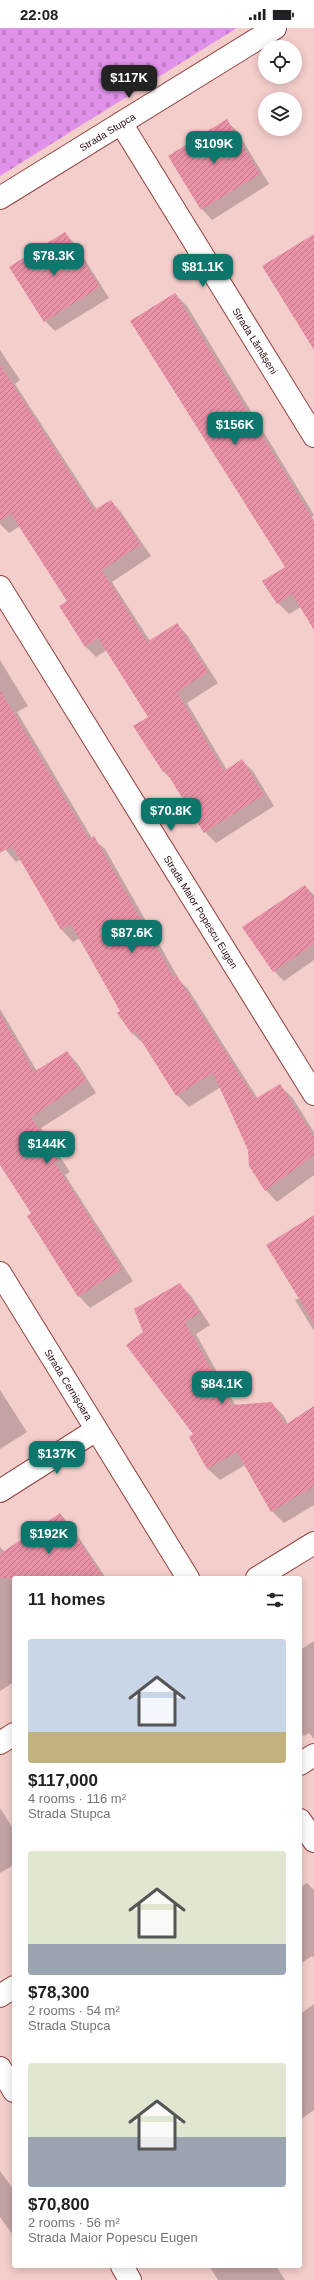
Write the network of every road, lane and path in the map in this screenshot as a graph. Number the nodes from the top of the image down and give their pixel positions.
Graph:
1 (275, 28) edge
2 (122, 123) junction
3 (0, 198) edge
4 (314, 436) edge
5 (0, 587) edge
6 (314, 1094) edge
7 (0, 1273) edge
8 (96, 1430) junction
9 (0, 1491) edge
10 (314, 1543) edge
11 (187, 1576) edge
12 (260, 1576) edge
13 (12, 1735) edge
14 (0, 1743) edge
15 (314, 1755) edge
16 (302, 1763) edge
17 (302, 1823) edge
18 (314, 1842) edge
19 (12, 1988) edge
20 (0, 1996) edge
21 (0, 2068) edge
22 (12, 2087) edge
23 (123, 2268) edge
24 (130, 2280) edge

1 - 2 street, Strada Stupca
2 - 3 street, Strada Stupca
2 - 4 street, Strada Lămășeni
5 - 6 street, Strada Maior Popescu Eugen
7 - 8 street, Strada Cernișoara
8 - 9 street
8 - 11 street, Strada Cernișoara
10 - 12 street
13 - 14 street
15 - 16 street
17 - 18 street
19 - 20 street
21 - 22 street
23 - 24 street

